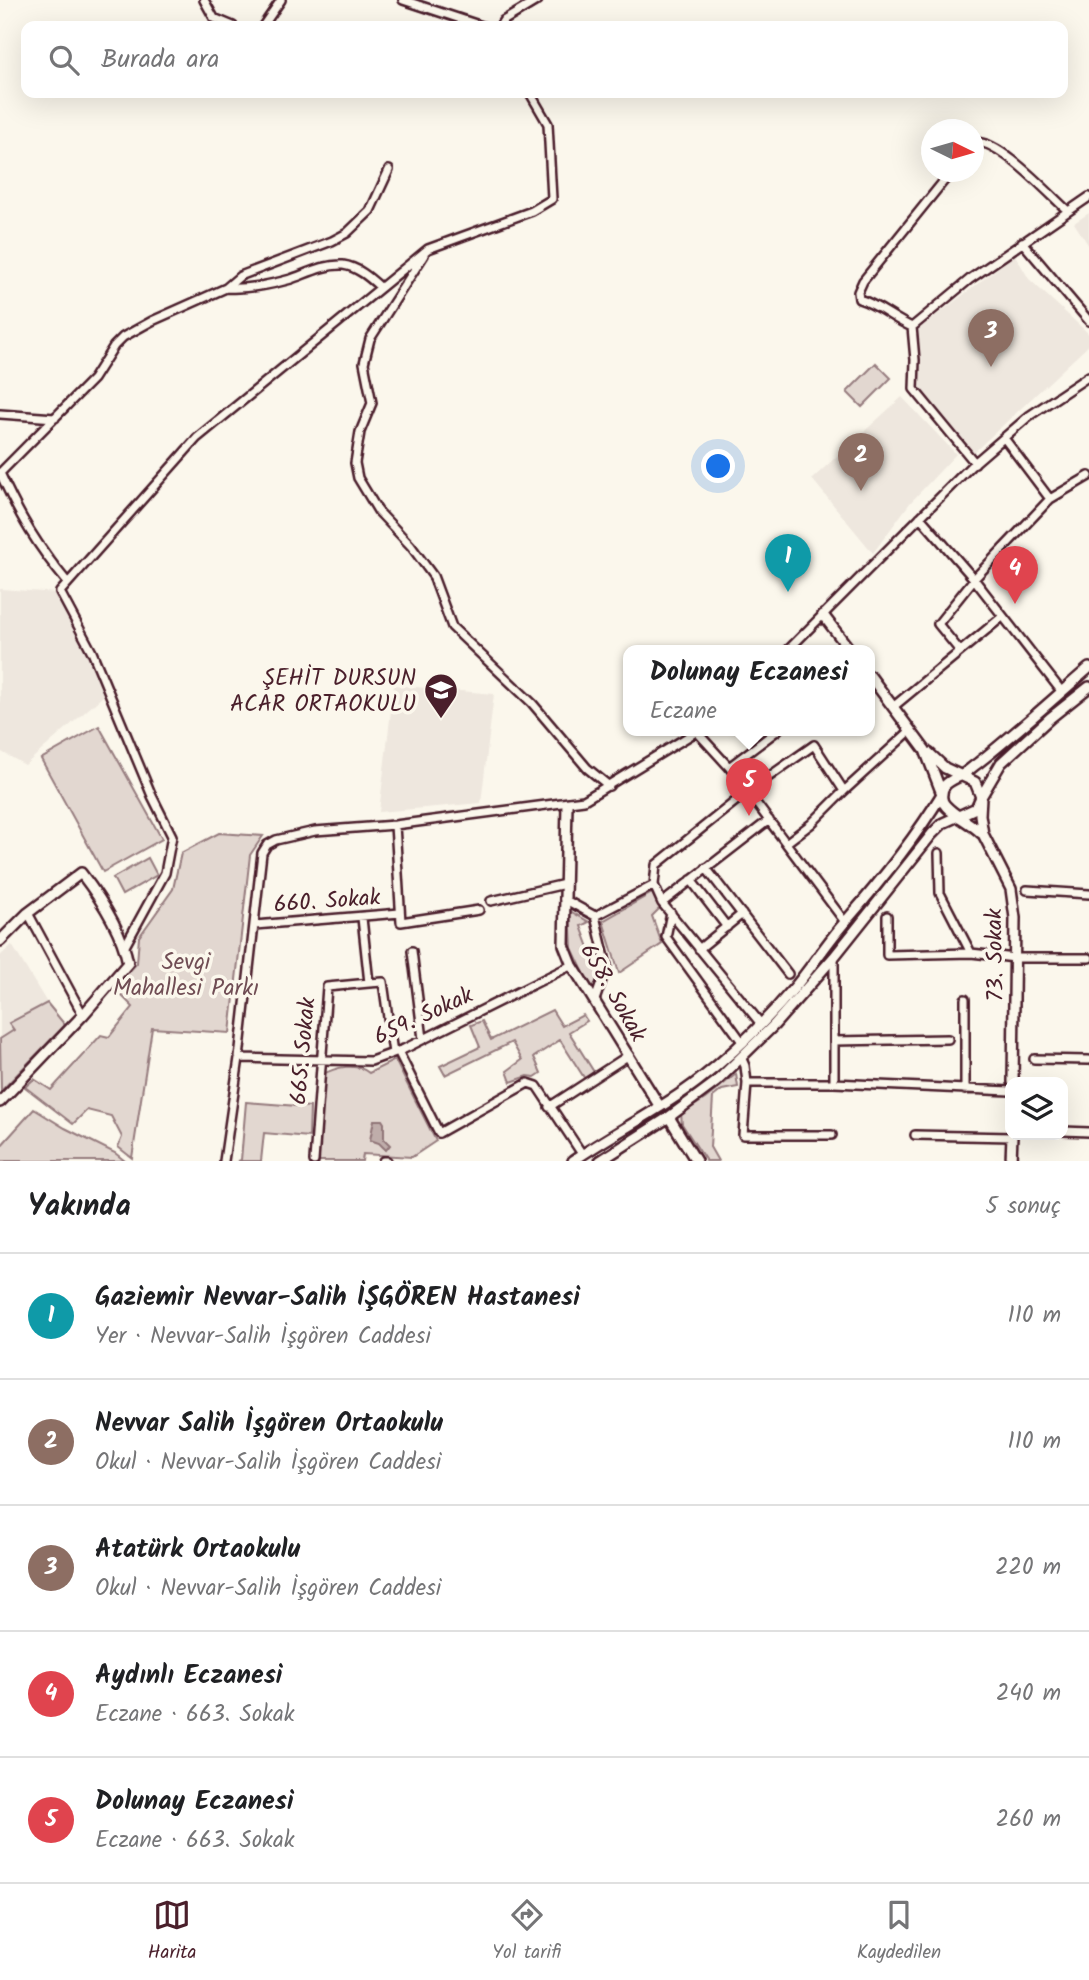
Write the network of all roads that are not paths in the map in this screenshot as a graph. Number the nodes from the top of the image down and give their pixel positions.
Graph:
1 (204, 0) edge
2 (281, 0) edge
3 (403, 0) edge
4 (538, 0) edge
5 (221, 21) edge
6 (266, 21) edge
7 (467, 21) edge
8 (503, 21) edge
9 (533, 98) edge
10 (984, 142) edge
11 (389, 170) dead end
12 (943, 182) edge
13 (1089, 197) edge
14 (1068, 212) junction
15 (1022, 242) junction
16 (428, 249) junction
17 (380, 287) junction
18 (226, 288) junction
19 (1089, 321) edge
20 (912, 327) junction
21 (1089, 376) edge
22 (0, 414) edge
23 (55, 418) junction
24 (1004, 438) junction
25 (975, 463) junction
26 (0, 473) edge
27 (1089, 476) edge
28 (1050, 499) junction
29 (920, 517) junction
30 (974, 579) junction
31 (68, 583) junction
32 (823, 615) junction
33 (1002, 617) junction
34 (793, 645) edge
35 (846, 645) edge
36 (960, 651) junction
37 (1089, 668) edge
38 (875, 683) edge
39 (1089, 687) edge
40 (1062, 692) junction
41 (893, 707) junction
42 (911, 730) junction
43 (690, 736) edge
44 (702, 736) edge
45 (770, 736) edge
46 (925, 750) junction
47 (729, 767) junction
48 (960, 776) junction
49 (609, 786) junction
50 (844, 791) junction
51 (747, 792) junction
52 (942, 794) junction
53 (981, 797) junction
54 (567, 804) junction
55 (959, 815) junction
56 (769, 820) junction
57 (395, 825) junction
58 (982, 834) junction
59 (786, 843) junction
60 (939, 853) dead end
61 (706, 868) junction
62 (691, 880) junction
63 (565, 884) junction
64 (654, 885) junction
65 (1027, 890) dead end
66 (1089, 894) edge
67 (564, 899) junction
68 (491, 901) dead end
69 (662, 903) junction
70 (478, 910) dead end
71 (400, 913) junction
72 (671, 913) junction
73 (28, 914) junction
74 (742, 914) junction
75 (595, 916) junction
76 (887, 916) dead end
77 (362, 918) junction
78 (845, 922) junction
79 (255, 925) junction
80 (727, 926) junction
81 (0, 941) edge
82 (125, 946) junction
83 (699, 949) junction
84 (412, 951) dead end
85 (971, 953) junction
86 (834, 957) junction
87 (1018, 958) junction
88 (1089, 958) edge
89 (572, 965) junction
90 (788, 974) dead end
91 (369, 983) junction
92 (965, 999) dead end
93 (595, 1000) junction
94 (83, 1015) junction
95 (761, 1024) junction
96 (423, 1039) junction
97 (948, 1040) dead end
98 (834, 1041) junction
99 (743, 1043) junction
100 (396, 1052) junction
101 (629, 1055) junction
102 (741, 1057) junction
103 (239, 1058) junction
104 (1034, 1059) dead end
105 (1089, 1060) edge
106 (321, 1061) junction
107 (1013, 1077) edge
108 (747, 1083) junction
109 (834, 1083) junction
110 (965, 1090) junction
111 (1005, 1091) edge
112 (0, 1102) edge
113 (549, 1107) junction
114 (660, 1107) junction
115 (669, 1117) junction
116 (1068, 1131) edge
117 (1089, 1132) edge
118 (832, 1135) dead end
119 (915, 1135) dead end
120 (1005, 1136) edge
121 (1012, 1140) edge
122 (582, 1154) junction
123 (224, 1161) edge
124 (314, 1161) edge
125 (573, 1161) edge
126 (600, 1161) edge
127 (695, 1161) edge
128 (1011, 1161) edge

1 - 5 street
2 - 6 street
3 - 7 street
4 - 8 street
9 - 16 street
10 - 14 street
11 - 18 street
12 - 20 street
13 - 14 street
14 - 15 street
15 - 19 street
15 - 20 street
16 - 17 street
16 - 49 street
17 - 18 street
17 - 31 street
18 - 23 street
20 - 25 street
21 - 24 street
22 - 23 street
23 - 26 street
24 - 25 street
24 - 28 street
25 - 29 street
26 - 31 street
27 - 28 street
28 - 30 street
29 - 30 street
29 - 32 street
30 - 33 street
30 - 36 street
31 - 82 street
32 - 34 street
32 - 35 street
33 - 36 street
33 - 40 street
36 - 41 street
37 - 40 street
38 - 41 street
39 - 53 street
40 - 48 street
41 - 42 street
42 - 46 street
42 - 50 street
43 - 49 street
44 - 47 street
45 - 47 street
46 - 48 street
46 - 52 street
47 - 51 street
48 - 52 street
48 - 53 street
49 - 54 street
50 - 51 street
50 - 59 street
51 - 56 street
51 - 64 street
52 - 55 street
52 - 78 street
53 - 55 street
53 - 58 street
54 - 57 street
54 - 63 street, 658. Sokak
55 - 58 street
55 - 86 street
56 - 59 street
56 - 61 street
57 - 71 street
57 - 79 street
58 - 87 street, 73. Sokak
59 - 78 street
60 - 85 street
61 - 62 street
61 - 74 street
62 - 69 street
62 - 80 street
63 - 67 street, 658. Sokak
63 - 68 street
64 - 69 street
64 - 75 street
65 - 66 street
67 - 75 street
67 - 89 street, 658. Sokak
69 - 72 street
70 - 71 street, 660. Sokak
71 - 77 street, 660. Sokak
72 - 83 street
72 - 99 street
73 - 81 street
73 - 82 street
73 - 94 street
74 - 80 street
74 - 90 street
75 - 93 street
76 - 85 street
77 - 79 street, 660. Sokak
77 - 91 street
78 - 95 street
79 - 103 street
80 - 83 street
82 - 94 street
83 - 95 street
84 - 96 street
85 - 87 street
86 - 98 street
86 - 102 street
87 - 88 street
87 - 107 street, 73. Sokak
89 - 93 street, 658. Sokak
89 - 96 street, 659. Sokak
91 - 100 street
91 - 106 street, 665. Sokak
92 - 110 street
93 - 101 street, 658. Sokak
94 - 112 street
95 - 99 street
96 - 100 street, 659. Sokak
97 - 98 street
98 - 109 street
99 - 114 street
100 - 106 street, 659. Sokak
100 - 113 street
101 - 113 street
101 - 114 street, 658. Sokak
102 - 108 street
102 - 115 street
103 - 106 street, 659. Sokak
103 - 123 street
104 - 105 street
106 - 124 street, 665. Sokak
108 - 109 street
108 - 118 street
109 - 110 street
110 - 111 street
113 - 122 street
114 - 122 street
115 - 126 street
115 - 127 street
116 - 117 street
119 - 120 street
121 - 128 street
122 - 125 street

